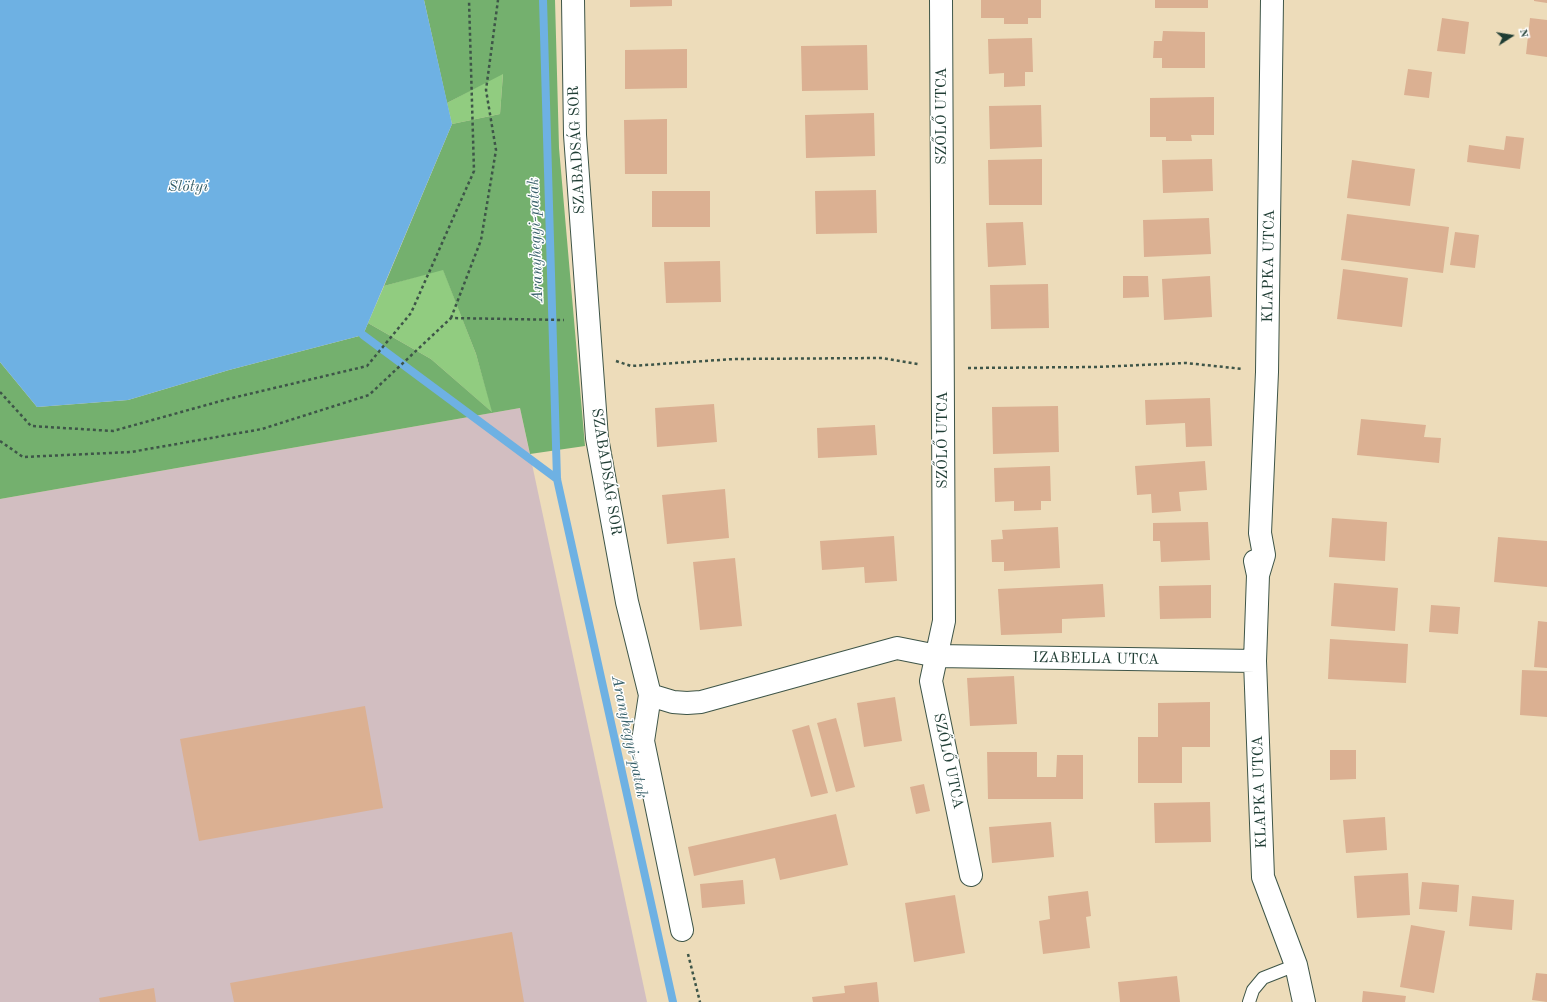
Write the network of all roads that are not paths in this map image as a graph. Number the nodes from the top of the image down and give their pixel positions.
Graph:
1 (573, 0) edge
2 (941, 0) edge
3 (1272, 0) edge
4 (937, 656) junction
5 (1255, 661) junction
6 (650, 695) junction
7 (972, 875) dead end
8 (680, 922) road end
9 (1296, 965) junction
10 (1250, 1002) edge
11 (1304, 1002) edge

1 - 6 street, SZABADSÁG SOR
2 - 4 street, SZŐLŐ UTCA
3 - 5 street, KLAPKA UTCA
4 - 5 street, IZABELLA UTCA
4 - 6 street, IZABELLA UTCA
4 - 7 street, SZŐLŐ UTCA
5 - 9 street, KLAPKA UTCA
6 - 8 street, SZABADSÁG SOR
9 - 10 lane
9 - 11 street, KLAPKA UTCA

